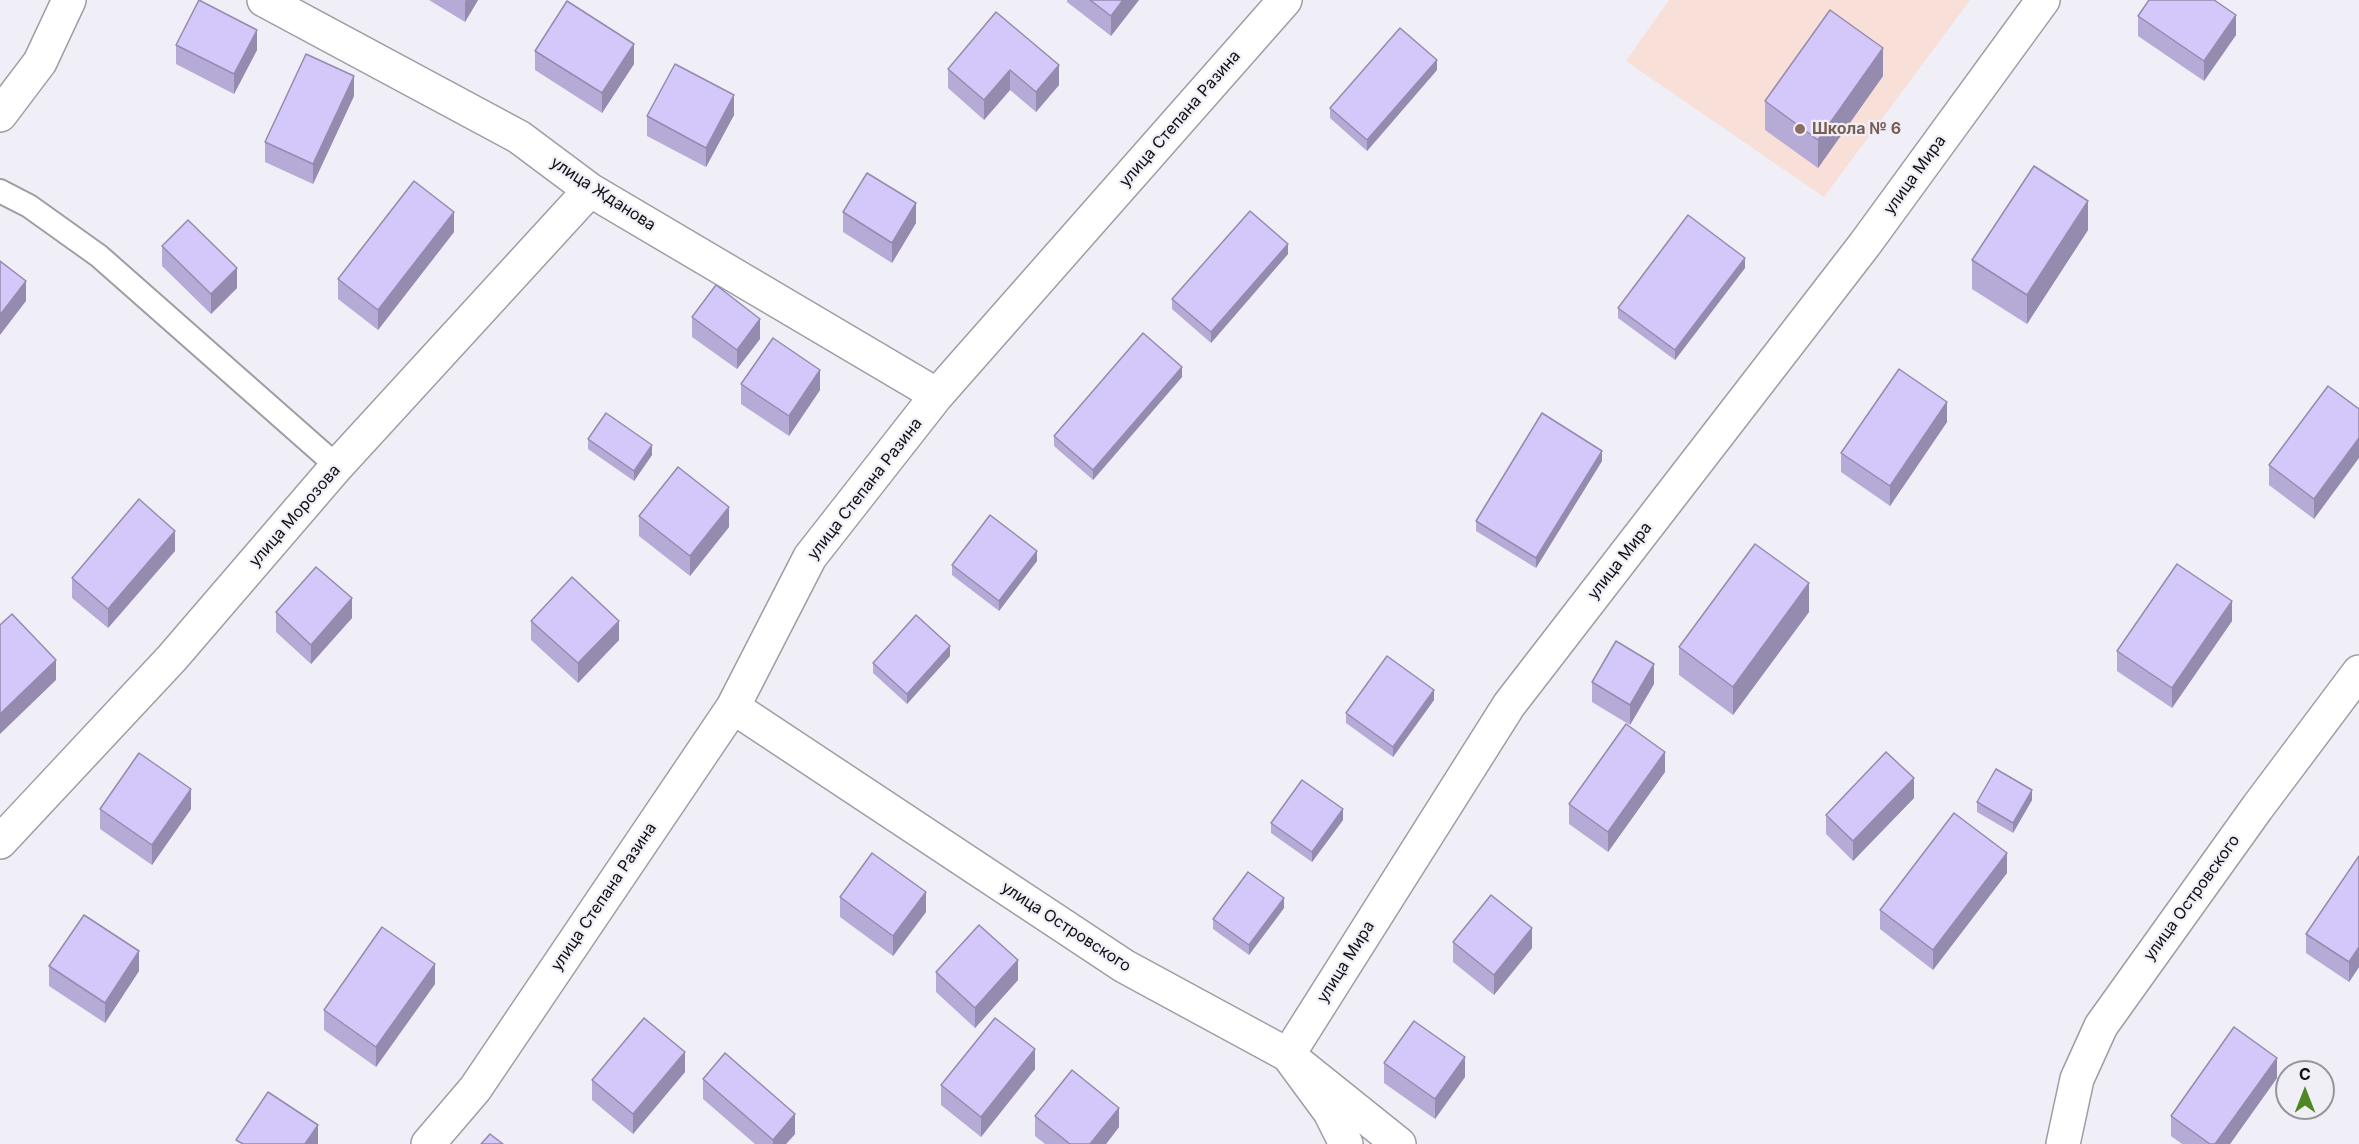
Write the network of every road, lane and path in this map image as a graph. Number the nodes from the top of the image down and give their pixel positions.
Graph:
1 (69, 0) edge
2 (264, 0) edge
3 (1285, 0) edge
4 (2043, 0) edge
5 (0, 115) edge
6 (590, 190) junction
7 (0, 191) edge
8 (938, 395) junction
9 (337, 466) junction
10 (2359, 672) edge
11 (733, 707) junction
12 (0, 842) edge
13 (1288, 1054) junction
14 (429, 1144) edge
15 (1346, 1144) edge
16 (1399, 1144) edge
17 (2063, 1144) edge

1 - 5 street
2 - 6 street, улица Жданова
3 - 8 street, улица Степана Разина
4 - 13 street, улица Мира
6 - 8 street, улица Жданова
6 - 9 street, улица Морозова
7 - 9 lane
8 - 11 street, улица Степана Разина
9 - 12 street, улица Морозова
10 - 17 street, улица Островского
11 - 13 street, улица Островского
11 - 14 street, улица Степана Разина
13 - 15 street
13 - 16 street, улица Островского

